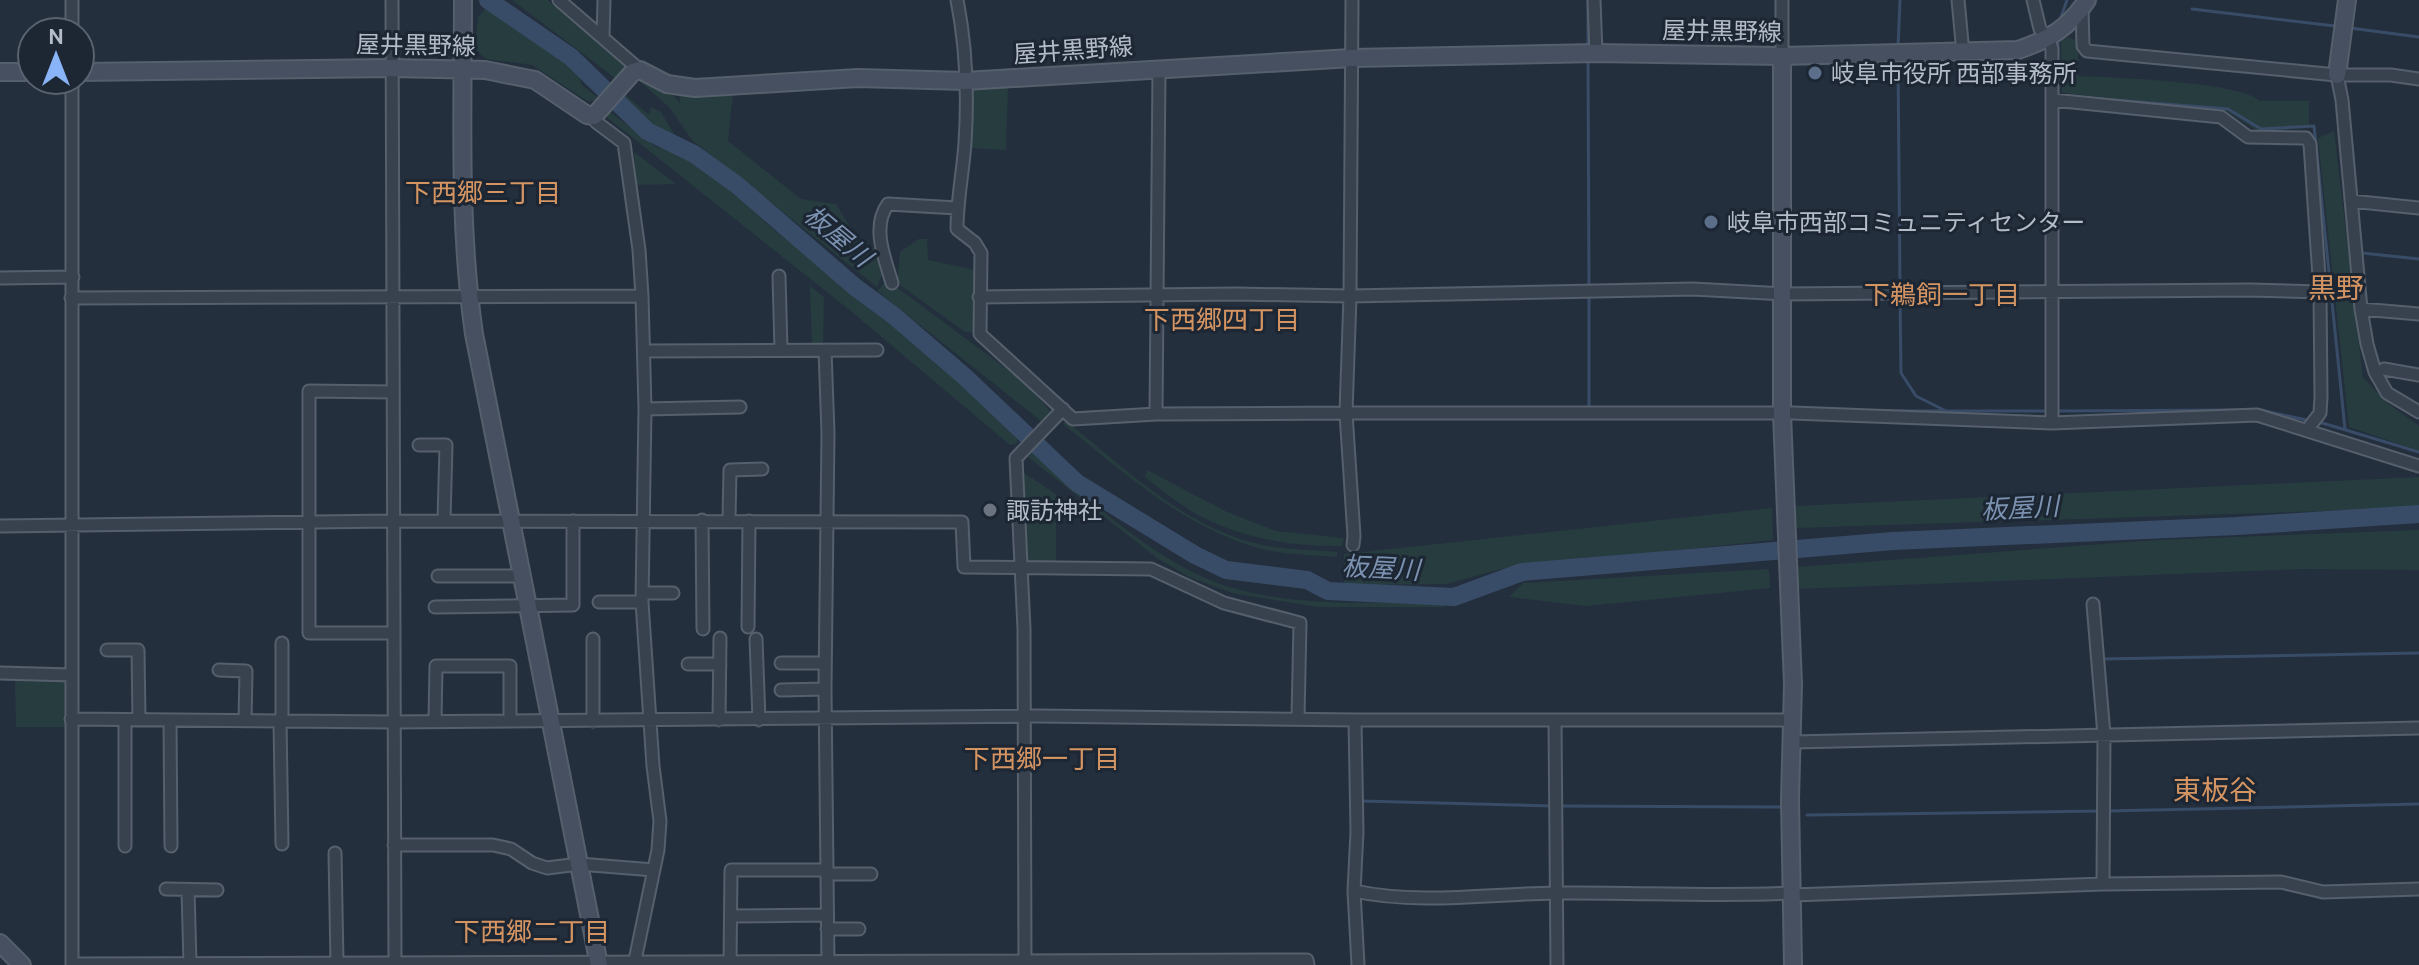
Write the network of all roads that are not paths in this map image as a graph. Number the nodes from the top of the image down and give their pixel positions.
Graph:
1 (392, 0) edge
2 (463, 0) edge
3 (559, 0) edge
4 (604, 0) edge
5 (957, 0) edge
6 (1352, 0) edge
7 (1594, 0) edge
8 (1782, 0) edge
9 (1958, 0) edge
10 (2033, 0) edge
11 (2347, 0) edge
12 (2084, 4) edge
13 (603, 36) junction
14 (2049, 39) junction
15 (1596, 53) junction
16 (1963, 53) junction
17 (1782, 56) junction
18 (1352, 58) junction
19 (391, 68) junction
20 (1159, 68) junction
21 (463, 70) junction
22 (637, 71) junction
23 (96, 72) edge
24 (2337, 75) junction
25 (2419, 79) edge
26 (965, 81) junction
27 (72, 96) edge
28 (2053, 100) junction
29 (596, 115) junction
30 (2351, 201) junction
31 (957, 208) junction
32 (2419, 208) edge
33 (779, 276) dead end
34 (73, 277) junction
35 (0, 278) edge
36 (892, 283) dead end
37 (2320, 292) junction
38 (2053, 293) junction
39 (1156, 294) junction
40 (1783, 294) junction
41 (642, 296) junction
42 (1350, 296) junction
43 (469, 297) junction
44 (979, 297) junction
45 (71, 298) junction
46 (391, 299) junction
47 (2361, 309) junction
48 (2419, 314) edge
49 (781, 350) junction
50 (825, 350) junction
51 (877, 350) dead end
52 (644, 351) junction
53 (2384, 369) dead end
54 (2419, 375) edge
55 (393, 392) junction
56 (740, 407) dead end
57 (645, 409) junction
58 (1060, 412) junction
59 (2419, 412) edge
60 (1346, 413) junction
61 (1156, 414) junction
62 (1782, 414) junction
63 (2052, 420) junction
64 (2307, 430) junction
65 (419, 445) dead end
66 (2419, 466) edge
67 (762, 469) dead end
68 (644, 520) junction
69 (702, 520) junction
70 (729, 520) junction
71 (826, 520) junction
72 (392, 521) junction
73 (444, 521) junction
74 (573, 521) junction
75 (749, 521) junction
76 (510, 522) junction
77 (71, 523) junction
78 (307, 523) junction
79 (0, 526) edge
80 (1353, 545) dead end
81 (1021, 569) junction
82 (438, 576) dead end
83 (521, 576) junction
84 (673, 593) dead end
85 (642, 598) junction
86 (599, 602) dead end
87 (2093, 604) dead end
88 (435, 607) dead end
89 (527, 608) junction
90 (748, 627) dead end
91 (703, 629) dead end
92 (392, 633) junction
93 (720, 638) dead end
94 (593, 639) dead end
95 (756, 639) dead end
96 (282, 643) dead end
97 (107, 650) dead end
98 (781, 663) dead end
99 (825, 663) junction
100 (688, 664) dead end
101 (720, 664) junction
102 (219, 670) dead end
103 (0, 673) edge
104 (72, 675) junction
105 (825, 689) junction
106 (781, 690) dead end
107 (1024, 717) junction
108 (651, 718) junction
109 (1298, 718) junction
110 (71, 719) junction
111 (125, 720) junction
112 (139, 720) junction
113 (170, 720) junction
114 (435, 720) junction
115 (510, 720) junction
116 (550, 720) junction
117 (719, 720) junction
118 (759, 720) junction
119 (825, 720) junction
120 (1355, 720) junction
121 (1555, 720) junction
122 (1792, 720) junction
123 (245, 721) junction
124 (280, 721) junction
125 (593, 721) junction
126 (393, 722) junction
127 (2419, 728) edge
128 (2104, 735) junction
129 (1793, 742) junction
130 (282, 844) dead end
131 (394, 845) junction
132 (125, 846) dead end
133 (171, 846) dead end
134 (335, 853) dead end
135 (579, 864) junction
136 (654, 870) junction
137 (826, 872) junction
138 (871, 874) dead end
139 (2103, 884) junction
140 (166, 889) dead end
141 (2419, 889) edge
142 (188, 890) junction
143 (217, 890) dead end
144 (1354, 891) junction
145 (1556, 893) junction
146 (1792, 894) junction
147 (827, 915) junction
148 (731, 916) junction
149 (827, 929) junction
150 (859, 929) dead end
151 (0, 944) edge
152 (337, 963) junction
153 (395, 963) edge
154 (634, 963) edge
155 (730, 963) edge
156 (764, 963) edge
157 (828, 963) edge
158 (1025, 963) edge
159 (190, 964) edge
160 (494, 964) edge
161 (598, 964) edge
162 (22, 965) edge
163 (72, 965) edge
164 (1308, 965) edge
165 (1358, 965) edge
166 (1557, 965) edge
167 (1793, 965) edge

1 - 19 street
2 - 21 main road
3 - 13 street
4 - 13 street
5 - 26 street
6 - 18 street
7 - 15 street
8 - 17 street
9 - 16 street
10 - 14 street
11 - 24 main road
12 - 14 main road, 屋井黒野線
12 - 24 street
13 - 22 street
14 - 16 main road, 屋井黒野線
14 - 28 street
15 - 17 main road, 屋井黒野線
15 - 18 main road, 屋井黒野線
16 - 17 main road, 屋井黒野線
17 - 40 main road
18 - 20 main road, 屋井黒野線
18 - 42 street
19 - 21 main road, 屋井黒野線
19 - 23 main road, 屋井黒野線
19 - 46 street
20 - 26 main road, 屋井黒野線
20 - 39 street
21 - 29 main road, 屋井黒野線
21 - 43 main road
22 - 26 main road, 屋井黒野線
22 - 29 main road
24 - 25 street
24 - 30 street
26 - 31 street
27 - 34 street
28 - 37 street
28 - 38 street
29 - 41 street
30 - 32 street
30 - 47 street
31 - 36 street
31 - 44 street
33 - 49 street
34 - 35 street
34 - 45 street
37 - 38 street
37 - 64 street
38 - 40 street
38 - 63 street
39 - 42 street
39 - 44 street
39 - 61 street
40 - 42 street
40 - 62 main road
41 - 43 street
41 - 52 street
42 - 60 street
43 - 46 street
43 - 76 main road
44 - 58 street
45 - 46 street
45 - 77 street
46 - 55 street
47 - 48 street
47 - 59 street
49 - 50 street
49 - 52 street
50 - 51 street
50 - 71 street
52 - 57 street
53 - 54 street
55 - 72 street
55 - 78 street
56 - 57 street
57 - 68 street
58 - 61 street
58 - 81 street
60 - 61 street
60 - 62 street
60 - 80 street
62 - 63 street
62 - 122 main road
63 - 64 street
64 - 66 street
65 - 73 street
67 - 70 street
68 - 69 street
68 - 74 street
68 - 85 street
69 - 70 street
69 - 91 street
70 - 75 street
71 - 75 street
71 - 81 street
71 - 99 street
72 - 73 street
72 - 78 street
72 - 92 street
73 - 76 street
74 - 76 street
74 - 89 street
75 - 90 street
76 - 83 main road
77 - 78 street
77 - 79 street
77 - 104 street
78 - 92 street
81 - 107 street
81 - 109 street
82 - 83 street
83 - 89 main road
84 - 85 street
85 - 86 street
85 - 108 street
87 - 128 street
88 - 89 street
89 - 116 main road
92 - 126 street
93 - 101 street
94 - 125 street
95 - 118 street
96 - 124 street
97 - 112 street
98 - 99 street
99 - 105 street
100 - 101 street
101 - 117 street
102 - 123 street
103 - 104 street
104 - 110 street
105 - 106 street
105 - 119 street
107 - 109 street
107 - 119 street
107 - 158 street
108 - 117 street
108 - 125 street
108 - 136 street
109 - 120 street
110 - 111 street
110 - 163 street
111 - 112 street
111 - 132 street
112 - 113 street
113 - 123 street
113 - 133 street
114 - 115 street
114 - 115 street
114 - 126 street
115 - 116 street
116 - 125 street
116 - 135 main road
117 - 118 street
118 - 119 street
119 - 137 street
120 - 121 street
120 - 144 street
121 - 122 street
121 - 145 street
122 - 129 main road
123 - 124 street
124 - 126 street
124 - 130 street
126 - 131 street
127 - 128 street
128 - 129 street
128 - 139 street
129 - 146 main road
131 - 135 street
131 - 153 street
134 - 152 street
135 - 136 street
135 - 161 main road
136 - 154 street
137 - 138 street
137 - 147 street
137 - 148 street
139 - 141 street
139 - 146 street
140 - 142 street
142 - 143 street
142 - 159 street
144 - 145 street
144 - 165 street
145 - 146 street
145 - 166 street
146 - 167 main road
147 - 148 street
147 - 149 street
148 - 155 street
149 - 150 street
149 - 157 street
151 - 162 main road
152 - 153 street
152 - 159 street
153 - 160 street
154 - 155 street
154 - 161 street
155 - 156 street
156 - 157 street
157 - 158 street
158 - 164 street
159 - 163 street
160 - 161 street

